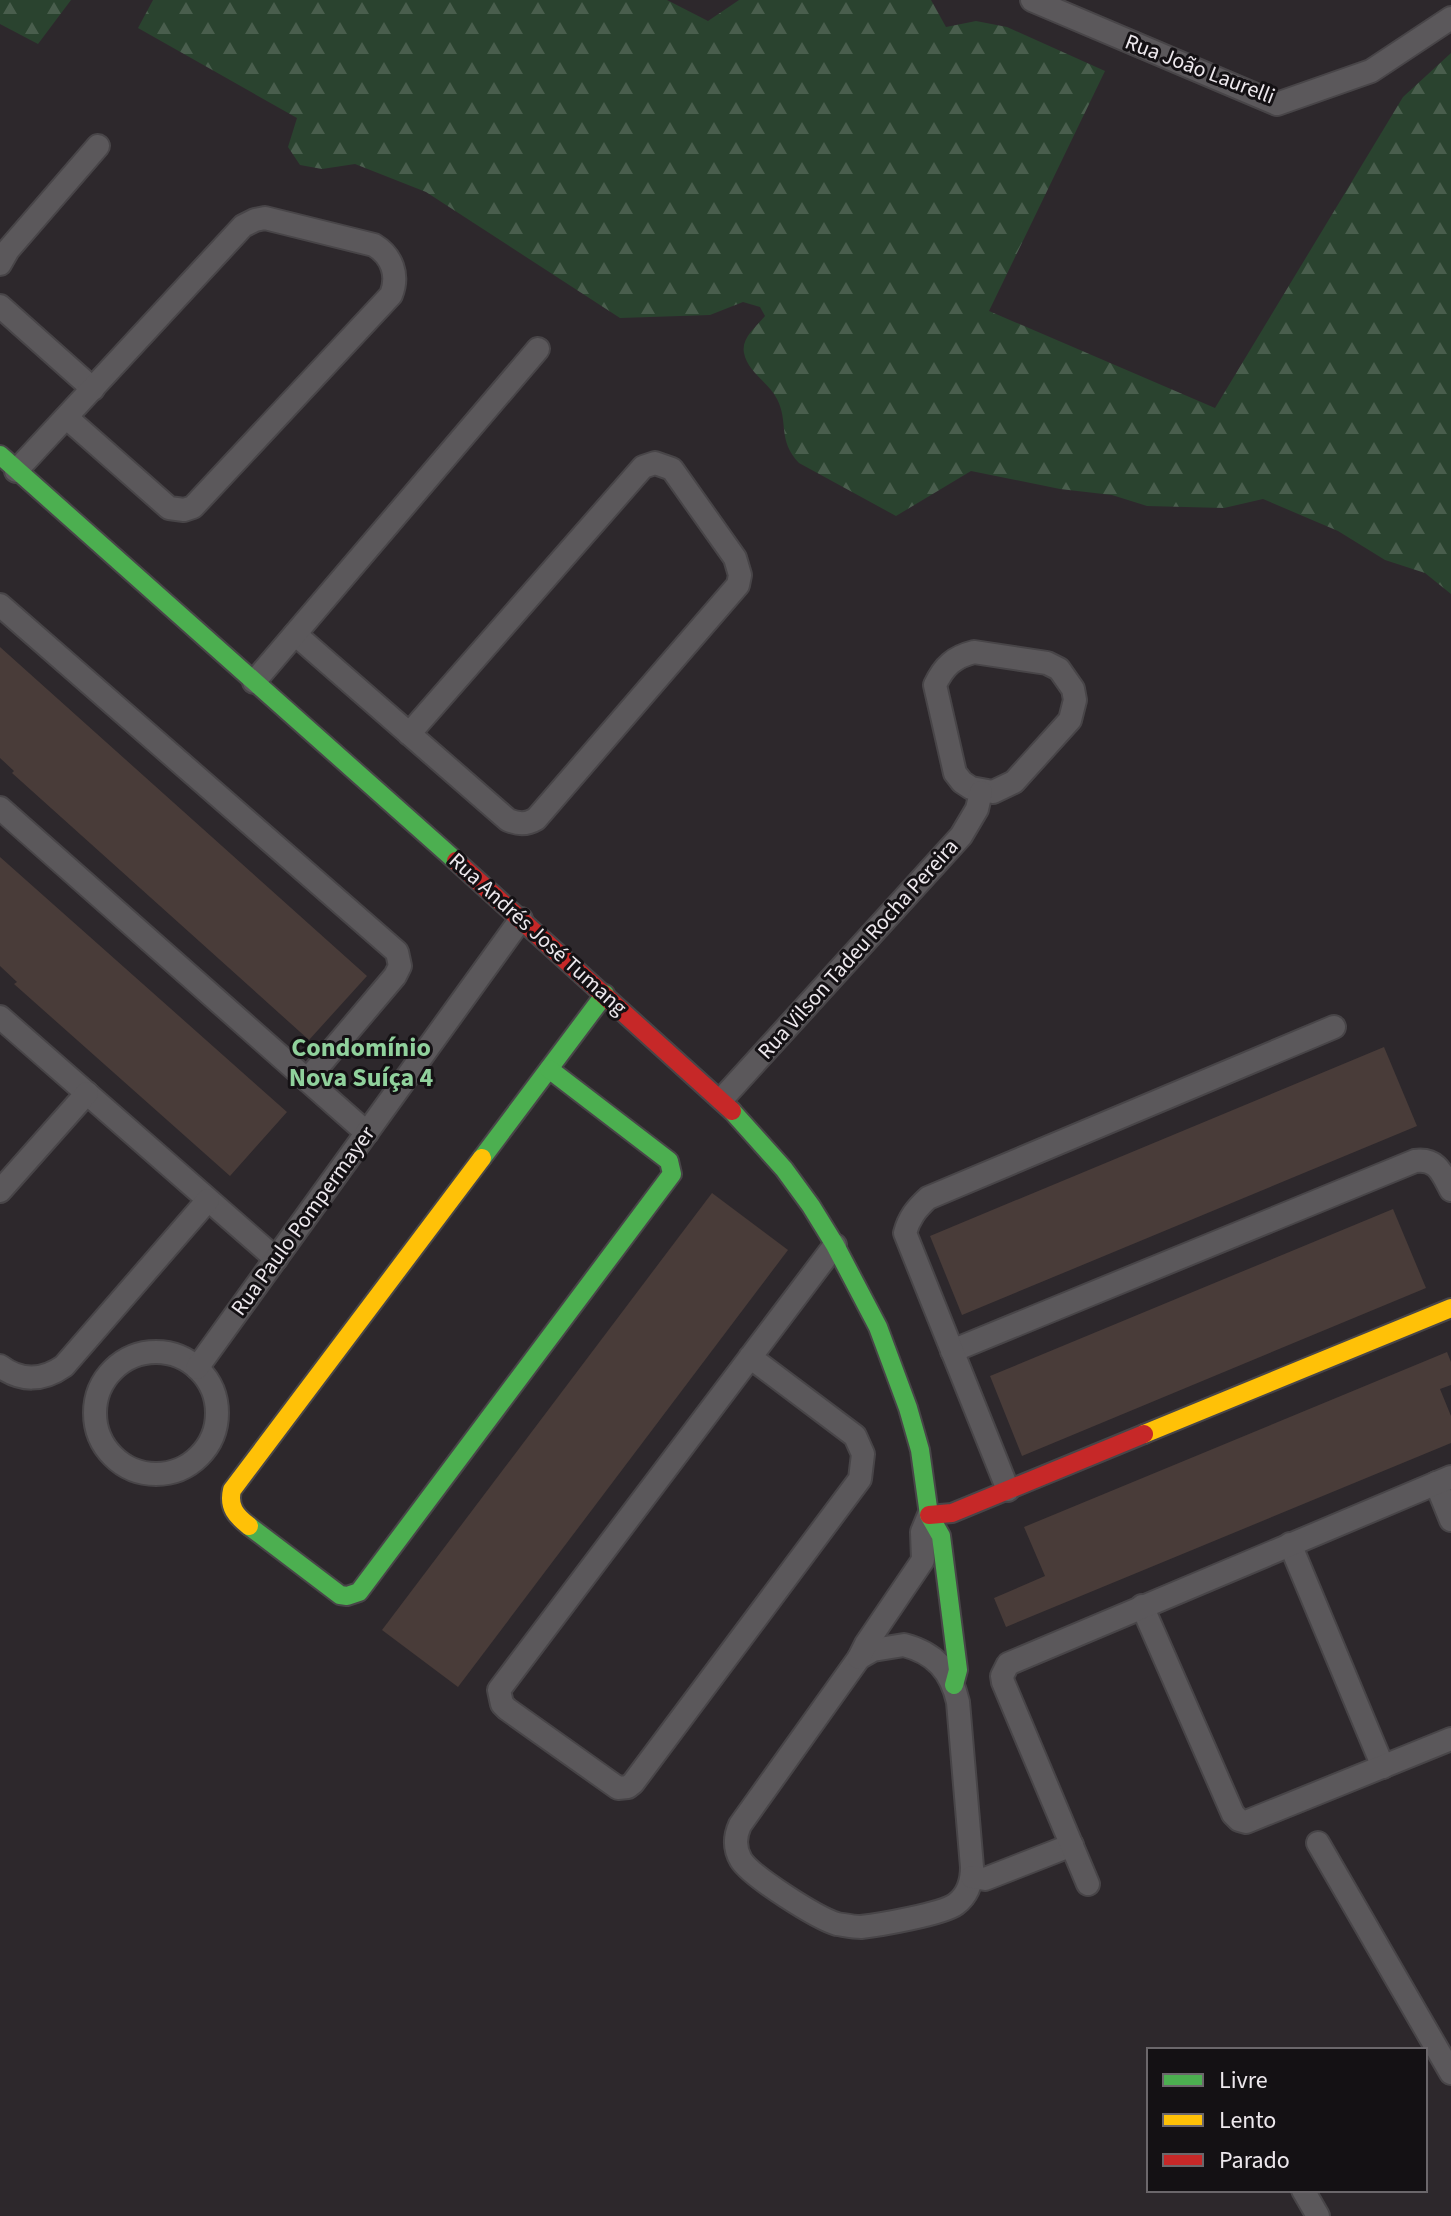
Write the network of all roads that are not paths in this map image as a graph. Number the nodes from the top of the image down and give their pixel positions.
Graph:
1 (1032, 0) edge
2 (1451, 18) edge
3 (98, 146) dead end
4 (0, 264) edge
5 (0, 306) edge
6 (538, 349) dead end
7 (93, 389) junction
8 (66, 417) junction
9 (8, 463) edge
10 (0, 605) edge
11 (295, 634) junction
12 (254, 682) junction
13 (409, 734) junction
14 (981, 792) junction
15 (0, 808) edge
16 (521, 919) junction
17 (605, 994) junction
18 (0, 1017) edge
19 (1334, 1027) dead end
20 (549, 1069) junction
21 (307, 1080) junction
22 (87, 1093) junction
23 (722, 1099) junction
24 (367, 1133) junction
25 (1451, 1190) edge
26 (0, 1191) edge
27 (208, 1200) junction
28 (835, 1245) junction
29 (276, 1259) junction
30 (1451, 1308) edge
31 (952, 1351) junction
32 (750, 1357) junction
33 (0, 1366) edge
34 (197, 1368) junction
35 (1443, 1480) edge
36 (1008, 1490) junction
37 (929, 1515) junction
38 (1451, 1520) edge
39 (1290, 1544) junction
40 (1142, 1606) junction
41 (859, 1658) junction
42 (954, 1685) junction
43 (1451, 1739) edge
44 (1383, 1767) junction
45 (1318, 1843) dead end
46 (1072, 1845) junction
47 (972, 1877) junction
48 (1088, 1884) dead end
49 (1451, 2073) edge
50 (1304, 2192) edge
51 (1318, 2216) edge

1 - 2 street, Rua João Laurelli
3 - 4 street
5 - 7 street
6 - 11 street
7 - 8 street
7 - 8 street
8 - 9 street
9 - 12 street, Rua Andrés José Tumang
10 - 21 street
11 - 12 street
11 - 13 street
12 - 16 street, Rua Andrés José Tumang
13 - 13 street
14 - 14 street
14 - 23 street, Rua Vilson Tadeu Rocha Pereira
15 - 21 street
16 - 17 street, Rua Andrés José Tumang
16 - 24 street, Rua Paulo Pompermayer
17 - 20 street
17 - 23 street, Rua Andrés José Tumang
18 - 22 street
19 - 31 street
20 - 20 street
21 - 24 street
22 - 26 street
22 - 27 street
23 - 28 street, Rua Andrés José Tumang
24 - 29 street, Rua Paulo Pompermayer
25 - 31 street
27 - 29 street
27 - 33 street
28 - 32 street
28 - 37 street, Rua Andrés José Tumang
29 - 34 street, Rua Paulo Pompermayer
30 - 36 street
31 - 36 street
32 - 32 street
34 - 34 street
35 - 38 street
35 - 39 street
36 - 37 street
37 - 41 street
37 - 42 street, Rua Andrés José Tumang
39 - 40 street
39 - 44 street
40 - 44 street
40 - 46 street
41 - 42 street
41 - 47 street
42 - 47 street
43 - 44 street
45 - 49 street
46 - 47 street
46 - 48 street
50 - 51 street

